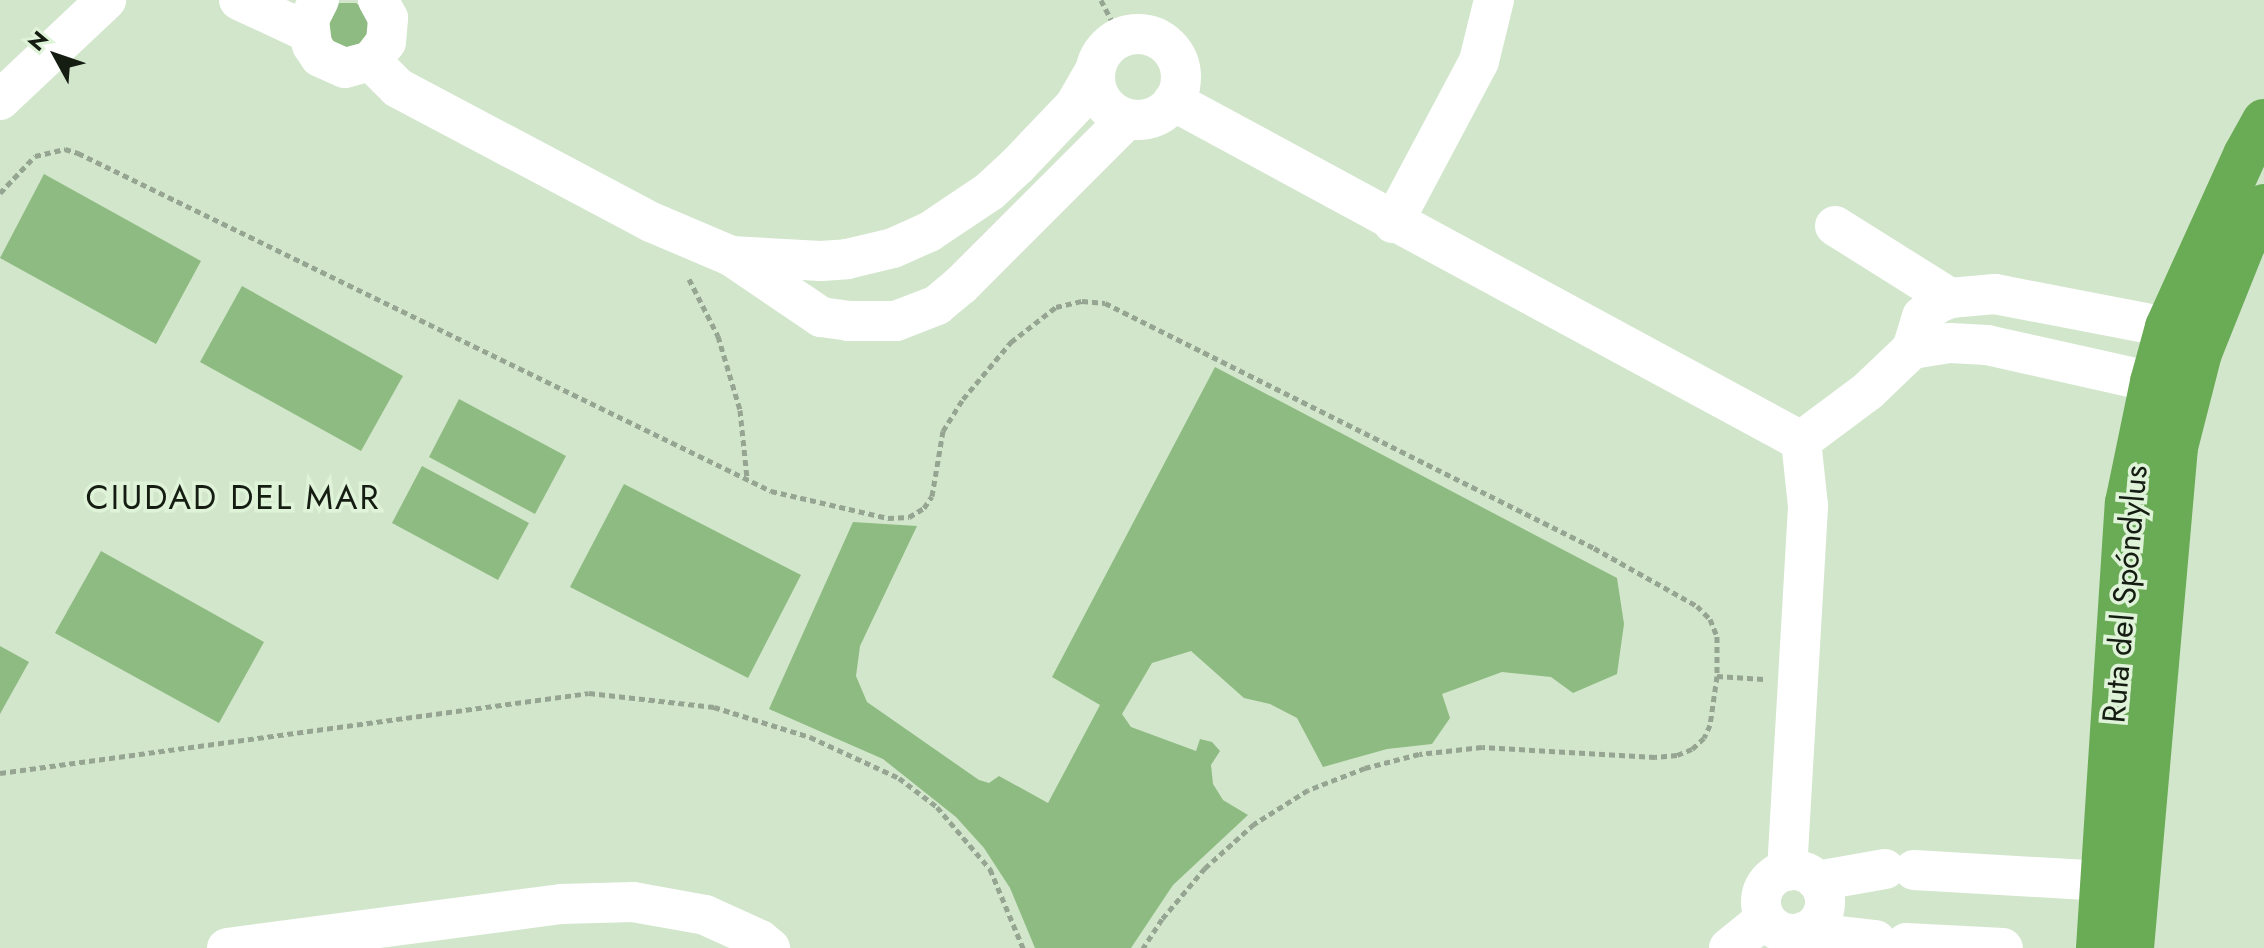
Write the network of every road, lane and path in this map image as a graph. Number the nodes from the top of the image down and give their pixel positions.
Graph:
1 (106, 0) edge
2 (239, 0) edge
3 (378, 0) edge
4 (1101, 0) edge
5 (1494, 0) edge
6 (314, 16) edge
7 (1120, 37) junction
8 (371, 61) junction
9 (1094, 72) junction
10 (0, 99) edge
11 (1173, 101) junction
12 (1127, 119) junction
13 (2264, 121) edge
14 (0, 193) edge
15 (2264, 206) edge
16 (1393, 223) junction
17 (1835, 226) dead end
18 (731, 256) junction
19 (683, 270) dead end
20 (1950, 298) junction
21 (2167, 327) junction
22 (1912, 349) junction
23 (2152, 382) junction
24 (1801, 441) junction
25 (747, 479) junction
26 (0, 773) edge
27 (1802, 876) junction
28 (2104, 881) junction
29 (1765, 919) junction
30 (1803, 932) junction
31 (227, 948) edge
32 (770, 948) edge
33 (1023, 948) edge
34 (1143, 948) edge
35 (1729, 948) edge
36 (2003, 948) edge
37 (2098, 948) edge
38 (2132, 948) edge

1 - 10 street
2 - 6 street
3 - 8 street
4 - 7 path
5 - 16 street
6 - 8 street
7 - 9 street
7 - 11 street
8 - 18 street
9 - 12 street
9 - 18 street
11 - 12 street
11 - 16 street
12 - 18 street
13 - 21 highway, Ruta del Spóndylus
14 - 25 path
15 - 38 highway, Ruta del Spóndylus
16 - 24 street
17 - 20 street
19 - 25 path
20 - 21 street
20 - 22 street
21 - 23 highway, Ruta del Spóndylus
22 - 23 street
22 - 24 street
23 - 28 highway, Ruta del Spóndylus
24 - 27 street
25 - 34 path
26 - 33 path
27 - 28 street
27 - 29 street
27 - 30 street
28 - 37 highway, Ruta del Spóndylus
29 - 30 street
29 - 35 street
30 - 36 street
31 - 32 street

